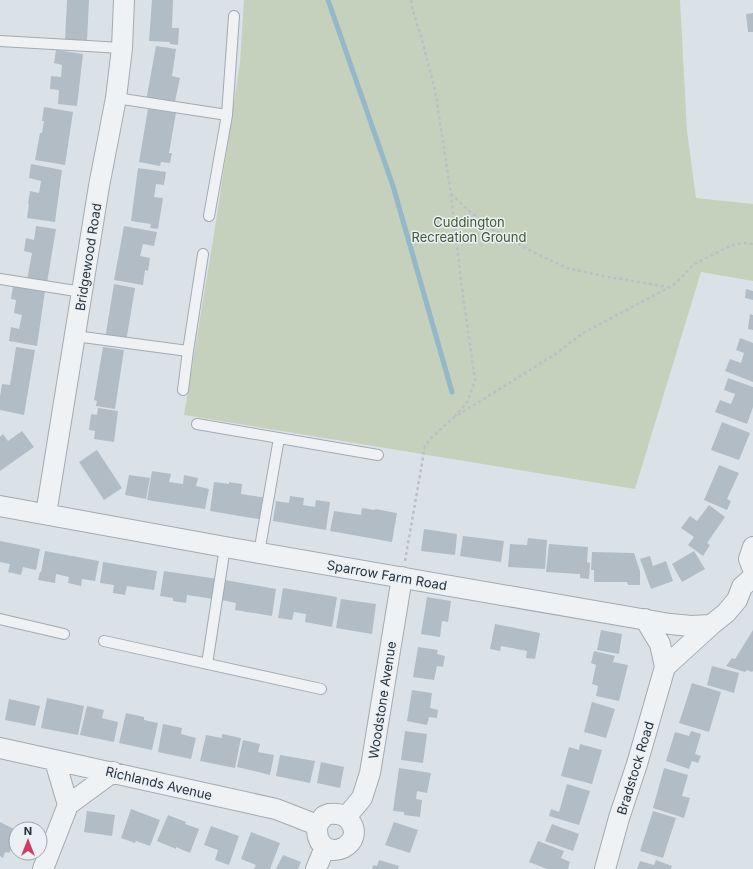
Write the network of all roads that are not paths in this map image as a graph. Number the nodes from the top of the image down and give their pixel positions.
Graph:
1 (124, 0) edge
2 (234, 16) dead end
3 (0, 41) edge
4 (122, 48) junction
5 (116, 98) junction
6 (227, 115) junction
7 (209, 216) dead end
8 (203, 254) dead end
9 (0, 279) edge
10 (82, 292) junction
11 (75, 336) junction
12 (188, 351) junction
13 (182, 390) dead end
14 (197, 424) dead end
15 (279, 438) junction
16 (378, 455) dead end
17 (0, 506) edge
18 (46, 514) junction
19 (225, 547) junction
20 (753, 548) edge
21 (259, 553) junction
22 (753, 569) edge
23 (402, 577) junction
24 (753, 577) edge
25 (0, 619) edge
26 (646, 619) junction
27 (711, 625) junction
28 (64, 634) dead end
29 (104, 641) dead end
30 (207, 664) junction
31 (665, 667) junction
32 (321, 689) dead end
33 (0, 748) edge
34 (55, 760) junction
35 (113, 772) junction
36 (68, 805) junction
37 (346, 817) junction
38 (317, 825) junction
39 (325, 847) junction
40 (43, 869) edge
41 (316, 869) edge
42 (605, 869) edge

1 - 4 street, Bridgewood Road
2 - 6 lane
3 - 4 lane
4 - 5 street, Bridgewood Road
5 - 6 lane
5 - 10 street, Bridgewood Road
6 - 7 lane
8 - 12 lane
9 - 10 lane
10 - 11 street, Bridgewood Road
11 - 12 lane
11 - 18 street, Bridgewood Road
12 - 13 lane
14 - 15 lane
15 - 16 lane
15 - 21 lane
17 - 18 street, Sparrow Farm Road
18 - 19 street, Sparrow Farm Road
19 - 21 street, Sparrow Farm Road
19 - 30 lane
20 - 22 street
21 - 23 street, Sparrow Farm Road
23 - 26 street, Sparrow Farm Road
23 - 37 street, Woodstone Avenue
24 - 27 street
25 - 28 lane
26 - 27 street, Sparrow Farm Road
26 - 31 street, Bradstock Road
27 - 31 street
29 - 30 lane
30 - 32 lane
31 - 42 street, Bradstock Road
33 - 34 street, Richlands Avenue
34 - 35 street, Richlands Avenue
34 - 36 street
35 - 36 street
35 - 38 street, Richlands Avenue
36 - 40 street
37 - 38 street
37 - 39 street
38 - 39 street
39 - 41 street

